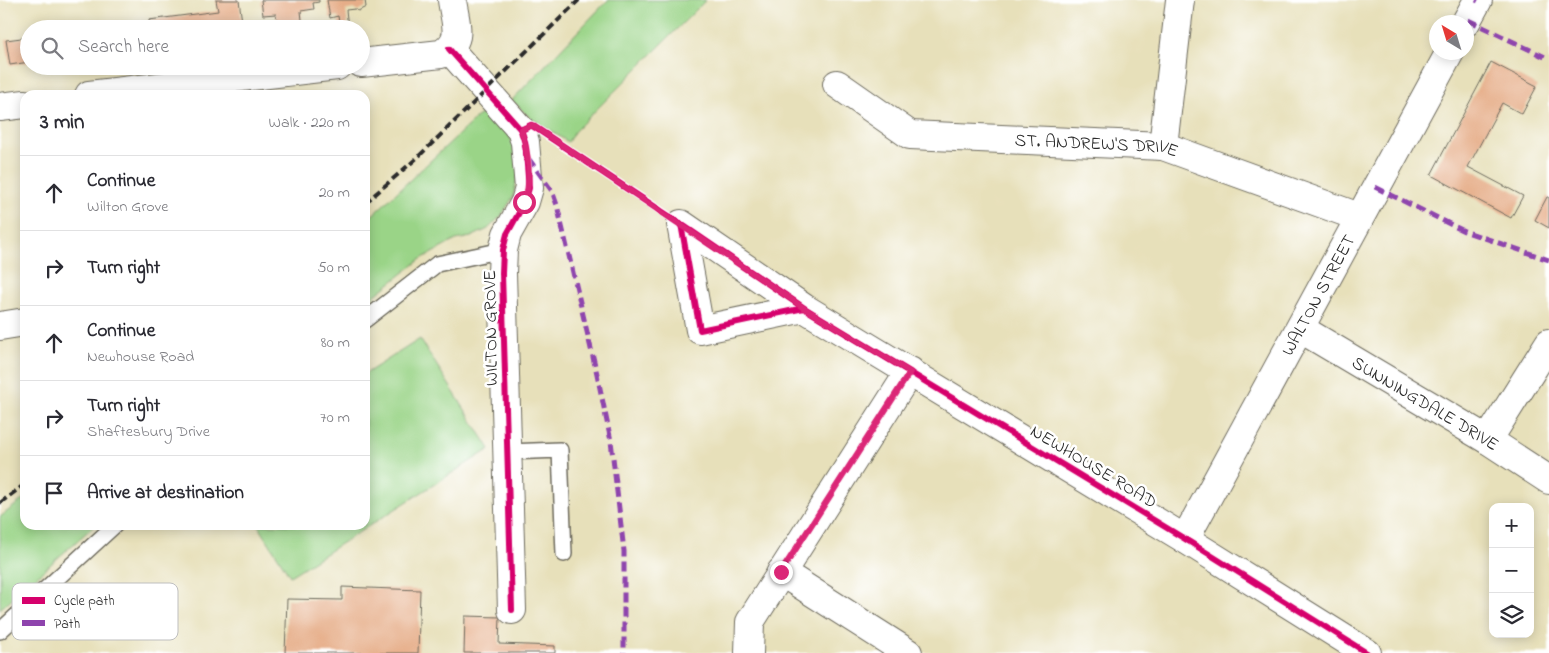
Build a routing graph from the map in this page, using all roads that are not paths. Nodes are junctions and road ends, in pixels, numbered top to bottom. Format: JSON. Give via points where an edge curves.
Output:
{"nodes":[{"id":1,"x":452,"y":0,"type":"edge"},
{"id":2,"x":1180,"y":0,"type":"edge"},
{"id":3,"x":1478,"y":0,"type":"edge"},
{"id":4,"x":1470,"y":15,"type":"edge"},
{"id":5,"x":449,"y":49,"type":"junction"},
{"id":6,"x":1446,"y":60,"type":"edge"},
{"id":7,"x":370,"y":62,"type":"edge"},
{"id":8,"x":260,"y":75,"type":"edge"},
{"id":9,"x":837,"y":84,"type":"dead end"},
{"id":10,"x":132,"y":90,"type":"edge"},
{"id":11,"x":20,"y":105,"type":"edge"},
{"id":12,"x":0,"y":107,"type":"edge"},
{"id":13,"x":1163,"y":146,"type":"junction"},
{"id":14,"x":1359,"y":218,"type":"junction"},
{"id":15,"x":503,"y":250,"type":"junction"},
{"id":16,"x":804,"y":308,"type":"junction"},
{"id":17,"x":370,"y":316,"type":"edge"},
{"id":18,"x":20,"y":323,"type":"edge"},
{"id":19,"x":0,"y":326,"type":"edge"},
{"id":20,"x":1301,"y":329,"type":"junction"},
{"id":21,"x":1549,"y":343,"type":"edge"},
{"id":22,"x":910,"y":372,"type":"junction"},
{"id":23,"x":1488,"y":440,"type":"junction"},
{"id":24,"x":508,"y":452,"type":"junction"},
{"id":25,"x":1549,"y":480,"type":"edge"},
{"id":26,"x":110,"y":530,"type":"edge"},
{"id":27,"x":1185,"y":539,"type":"junction"},
{"id":28,"x":564,"y":554,"type":"dead end"},
{"id":29,"x":781,"y":572,"type":"junction"},
{"id":30,"x":52,"y":583,"type":"edge"},
{"id":31,"x":512,"y":610,"type":"dead end"},
{"id":32,"x":12,"y":620,"type":"edge"},
{"id":33,"x":0,"y":631,"type":"edge"},
{"id":34,"x":749,"y":653,"type":"edge"},
{"id":35,"x":908,"y":653,"type":"edge"},
{"id":36,"x":1367,"y":653,"type":"edge"}],
"edges":[{"from":1,"to":5,"type":"street","via":[[457,34],[455,44]]},
{"from":2,"to":13,"type":"street"},
{"from":3,"to":4,"type":"street"},
{"from":5,"to":7,"type":"street","via":[[441,54]]},
{"from":5,"to":15,"type":"street","name":"WILTON GROVE","via":[[521,130],[525,142],[529,188]]},
{"from":6,"to":14,"type":"street","name":"WALTON STREET"},
{"from":8,"to":10,"type":"street"},
{"from":9,"to":13,"type":"street","name":"ST. ANDREW'S DRIVE","via":[[910,135]]},
{"from":11,"to":12,"type":"street"},
{"from":13,"to":14,"type":"street","name":"ST. ANDREW'S DRIVE"},
{"from":14,"to":20,"type":"street","name":"WALTON STREET"},
{"from":15,"to":17,"type":"lane","via":[[437,264]]},
{"from":15,"to":24,"type":"street","name":"WILTON GROVE"},
{"from":16,"to":16,"type":"street","name":"NEWHOUSE ROAD","via":[[730,258],[681,224],[700,330]]},
{"from":16,"to":22,"type":"street","name":"NEWHOUSE ROAD"},
{"from":18,"to":19,"type":"street"},
{"from":20,"to":23,"type":"street","name":"SUNNINGDALE DRIVE"},
{"from":20,"to":27,"type":"street","name":"WALTON STREET"},
{"from":21,"to":23,"type":"street"},
{"from":22,"to":27,"type":"street","name":"NEWHOUSE ROAD"},
{"from":22,"to":29,"type":"street"},
{"from":23,"to":25,"type":"street","name":"SUNNINGDALE DRIVE"},
{"from":24,"to":28,"type":"lane","via":[[560,450]]},
{"from":24,"to":31,"type":"street","name":"WILTON GROVE"},
{"from":26,"to":30,"type":"lane"},
{"from":27,"to":36,"type":"street","name":"NEWHOUSE ROAD"},
{"from":29,"to":34,"type":"street","via":[[750,622]]},
{"from":29,"to":35,"type":"street"},
{"from":32,"to":33,"type":"lane"}]}
